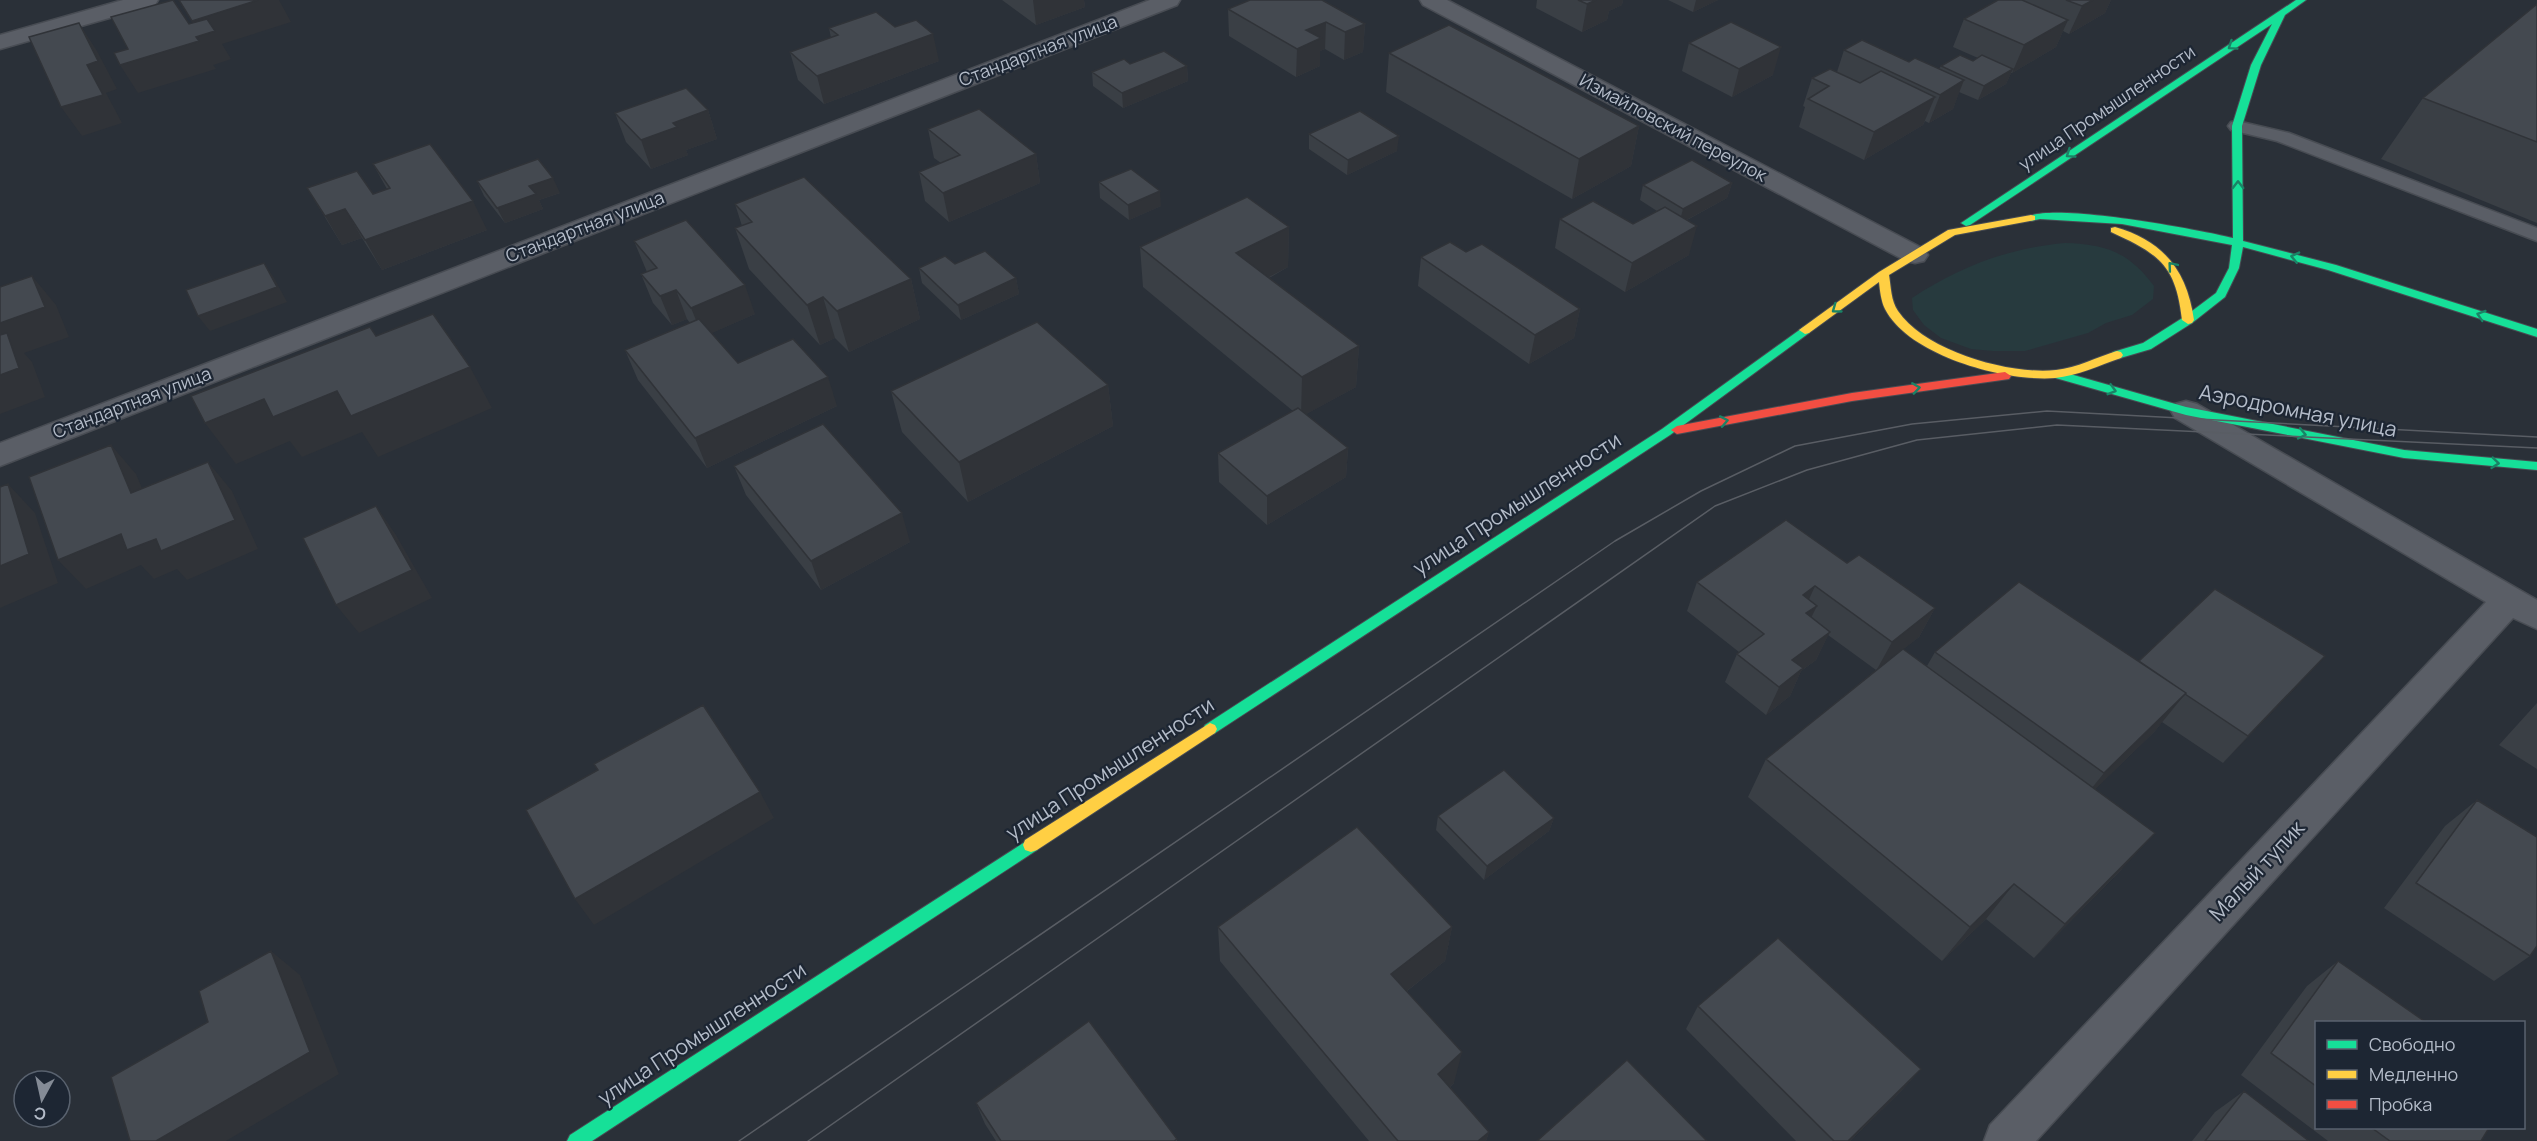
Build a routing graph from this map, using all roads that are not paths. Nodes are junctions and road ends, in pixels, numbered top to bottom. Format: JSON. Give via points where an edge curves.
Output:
{"nodes":[{"id":1,"x":147,"y":0,"type":"edge"},
{"id":2,"x":1169,"y":0,"type":"edge"},
{"id":3,"x":1431,"y":0,"type":"edge"},
{"id":4,"x":2302,"y":0,"type":"edge"},
{"id":5,"x":2281,"y":14,"type":"junction"},
{"id":6,"x":0,"y":42,"type":"edge"},
{"id":7,"x":2237,"y":126,"type":"junction"},
{"id":8,"x":2015,"y":219,"type":"junction"},
{"id":9,"x":1952,"y":232,"type":"junction"},
{"id":10,"x":2537,"y":235,"type":"edge"},
{"id":11,"x":2238,"y":243,"type":"junction"},
{"id":12,"x":1915,"y":255,"type":"junction"},
{"id":13,"x":1883,"y":274,"type":"junction"},
{"id":14,"x":2188,"y":320,"type":"junction"},
{"id":15,"x":2537,"y":333,"type":"edge"},
{"id":16,"x":2022,"y":374,"type":"junction"},
{"id":17,"x":2056,"y":374,"type":"junction"},
{"id":18,"x":2186,"y":411,"type":"junction"},
{"id":19,"x":1666,"y":432,"type":"junction"},
{"id":20,"x":0,"y":455,"type":"edge"},
{"id":21,"x":2537,"y":466,"type":"edge"},
{"id":22,"x":2523,"y":608,"type":"edge"},
{"id":23,"x":576,"y":1141,"type":"edge"},
{"id":24,"x":2006,"y":1141,"type":"edge"}],
"edges":[{"from":1,"to":6,"type":"street"},
{"from":2,"to":20,"type":"street","name":"Стандартная улица"},
{"from":3,"to":12,"type":"street","name":"Измайловский переулок"},
{"from":4,"to":5,"type":"main road","name":"улица Промышленности"},
{"from":5,"to":7,"type":"main road","via":[[2256,65]]},
{"from":5,"to":9,"type":"main road","name":"улица Промышленности","one_way":true},
{"from":7,"to":10,"type":"lane","via":[[2283,137],[2513,219]]},
{"from":11,"to":7,"type":"main road","one_way":true},
{"from":8,"to":9,"type":"main road"},
{"from":8,"to":11,"type":"main road","via":[[2121,221]]},
{"from":14,"to":8,"type":"main road","one_way":true,"via":[[2185,286],[2178,273],[2167,259],[2142,242],[2104,226]]},
{"from":9,"to":12,"type":"main road","name":"улица Промышленности"},
{"from":11,"to":14,"type":"main road","via":[[2234,268],[2221,295]]},
{"from":15,"to":11,"type":"main road","one_way":true,"via":[[2313,261]]},
{"from":12,"to":13,"type":"main road","name":"улица Промышленности"},
{"from":13,"to":16,"type":"main road","via":[[1891,310],[1930,346]]},
{"from":13,"to":19,"type":"main road","name":"улица Промышленности","one_way":true},
{"from":14,"to":17,"type":"main road","via":[[2147,346]]},
{"from":16,"to":17,"type":"main road"},
{"from":19,"to":16,"type":"main road","name":"улица Промышленности","one_way":true,"via":[[1852,397]]},
{"from":17,"to":18,"type":"main road","name":"Аэродромная улица","one_way":true},
{"from":18,"to":21,"type":"main road","name":"Аэродромная улица","one_way":true,"via":[[2404,454]]},
{"from":18,"to":22,"type":"street","name":"Малый тупик"},
{"from":19,"to":23,"type":"main road","name":"улица Промышленности"},
{"from":22,"to":24,"type":"street","name":"Малый тупик"}]}
